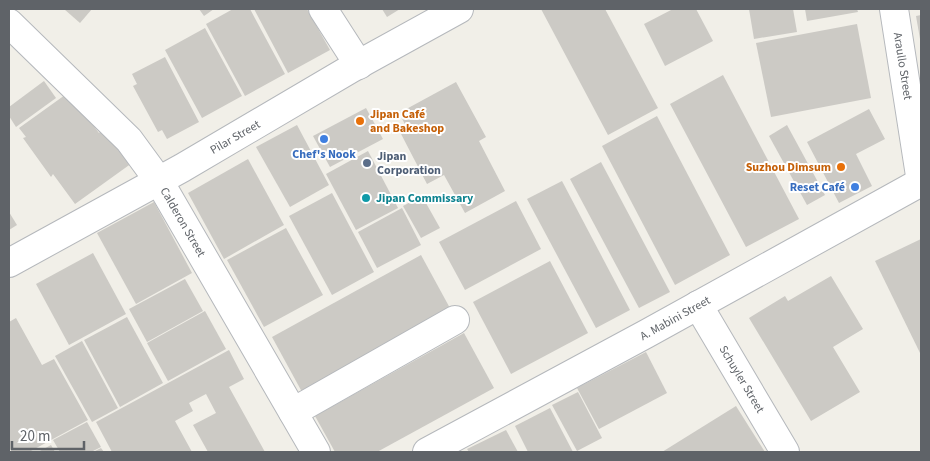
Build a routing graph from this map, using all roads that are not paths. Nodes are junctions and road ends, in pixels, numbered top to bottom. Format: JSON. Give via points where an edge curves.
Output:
{"nodes":[{"id":1,"x":323,"y":9,"type":"edge"},
{"id":2,"x":459,"y":9,"type":"edge"},
{"id":3,"x":894,"y":9,"type":"edge"},
{"id":4,"x":9,"y":23,"type":"edge"},
{"id":5,"x":359,"y":65,"type":"junction"},
{"id":6,"x":159,"y":181,"type":"junction"},
{"id":7,"x":921,"y":182,"type":"edge"},
{"id":8,"x":9,"y":263,"type":"edge"},
{"id":9,"x":698,"y":305,"type":"junction"},
{"id":10,"x":455,"y":320,"type":"dead end"},
{"id":11,"x":293,"y":412,"type":"junction"},
{"id":12,"x":316,"y":452,"type":"edge"},
{"id":13,"x":427,"y":452,"type":"edge"},
{"id":14,"x":785,"y":452,"type":"edge"}],
"edges":[{"from":1,"to":5,"type":"street"},
{"from":2,"to":5,"type":"street","name":"Pilar Street"},
{"from":3,"to":7,"type":"street","name":"Araullo Street"},
{"from":4,"to":6,"type":"street","name":"Calderon Street","via":[[129,140]]},
{"from":5,"to":6,"type":"street","name":"Pilar Street"},
{"from":6,"to":8,"type":"street","name":"Pilar Street"},
{"from":6,"to":11,"type":"street","name":"Calderon Street"},
{"from":7,"to":9,"type":"street","name":"A. Mabini Street"},
{"from":9,"to":13,"type":"street","name":"A. Mabini Street"},
{"from":9,"to":14,"type":"street","name":"Schuyler Street"},
{"from":10,"to":11,"type":"street"},
{"from":11,"to":12,"type":"street","name":"Calderon Street"}]}
